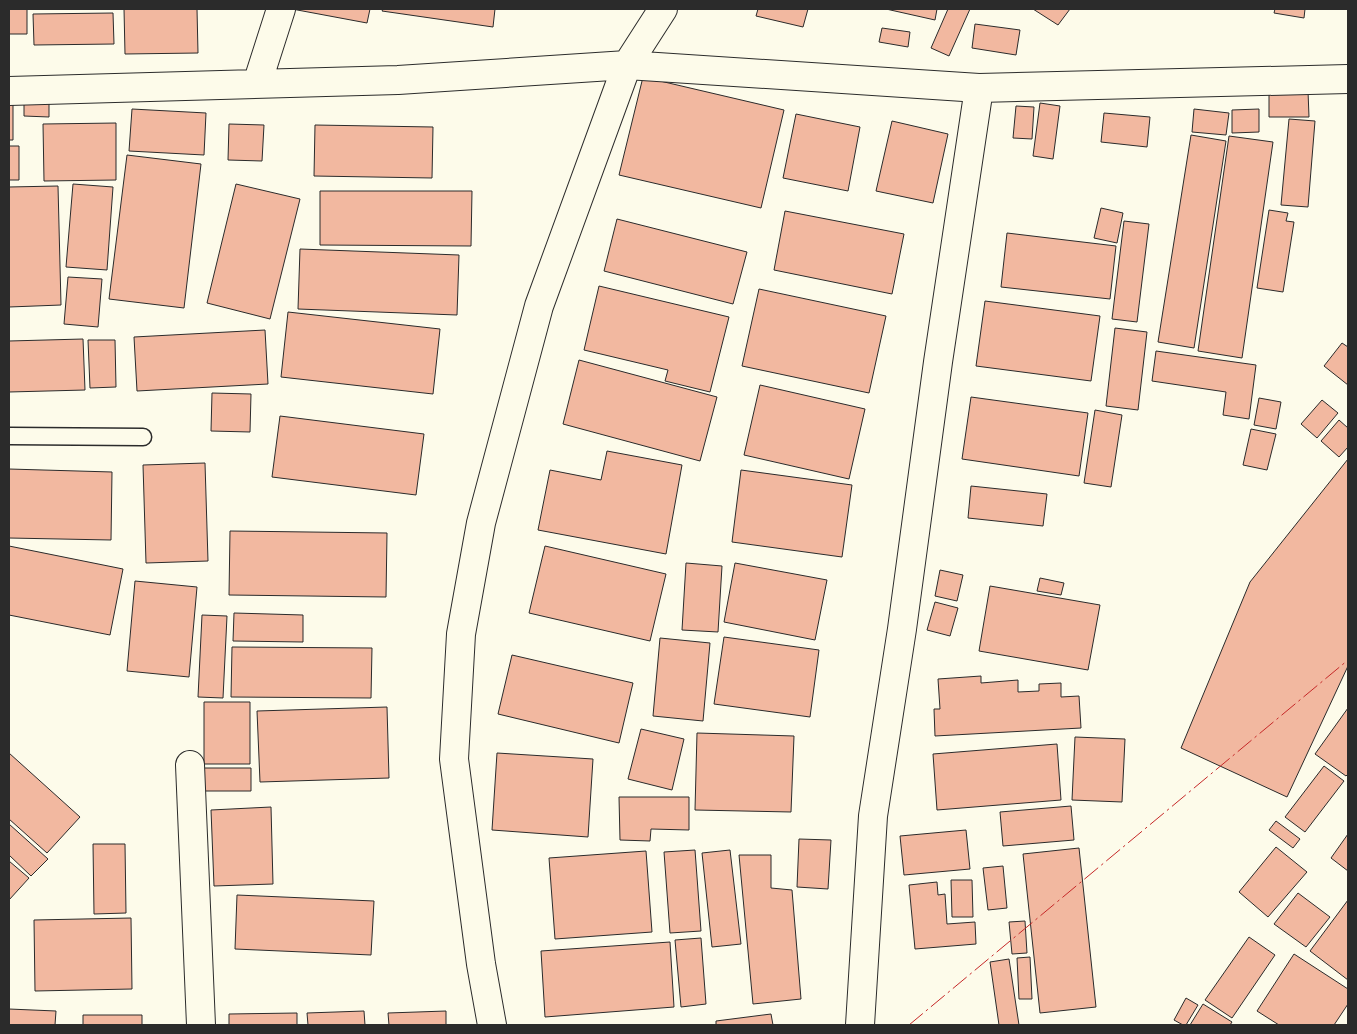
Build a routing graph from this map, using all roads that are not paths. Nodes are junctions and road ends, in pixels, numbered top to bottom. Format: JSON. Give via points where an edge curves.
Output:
{"nodes":[{"id":1,"x":281,"y":9,"type":"edge"},
{"id":2,"x":663,"y":9,"type":"edge"},
{"id":3,"x":627,"y":65,"type":"junction"},
{"id":4,"x":1348,"y":79,"type":"edge"},
{"id":5,"x":257,"y":84,"type":"junction"},
{"id":6,"x":979,"y":88,"type":"junction"},
{"id":7,"x":9,"y":91,"type":"edge"},
{"id":8,"x":9,"y":436,"type":"edge"},
{"id":9,"x":143,"y":437,"type":"dead end"},
{"id":10,"x":190,"y":765,"type":"dead end"},
{"id":11,"x":201,"y":1025,"type":"edge"},
{"id":12,"x":492,"y":1025,"type":"edge"},
{"id":13,"x":860,"y":1025,"type":"edge"}],
"edges":[{"from":1,"to":5,"type":"street"},
{"from":2,"to":3,"type":"street"},
{"from":3,"to":5,"type":"street","via":[[398,80]]},
{"from":3,"to":6,"type":"street"},
{"from":3,"to":12,"type":"street","via":[[539,306],[481,523],[461,634],[454,759]]},
{"from":4,"to":6,"type":"street"},
{"from":5,"to":7,"type":"street"},
{"from":6,"to":13,"type":"street","via":[[873,816]]},
{"from":8,"to":9,"type":"lane"},
{"from":10,"to":11,"type":"street"}]}
